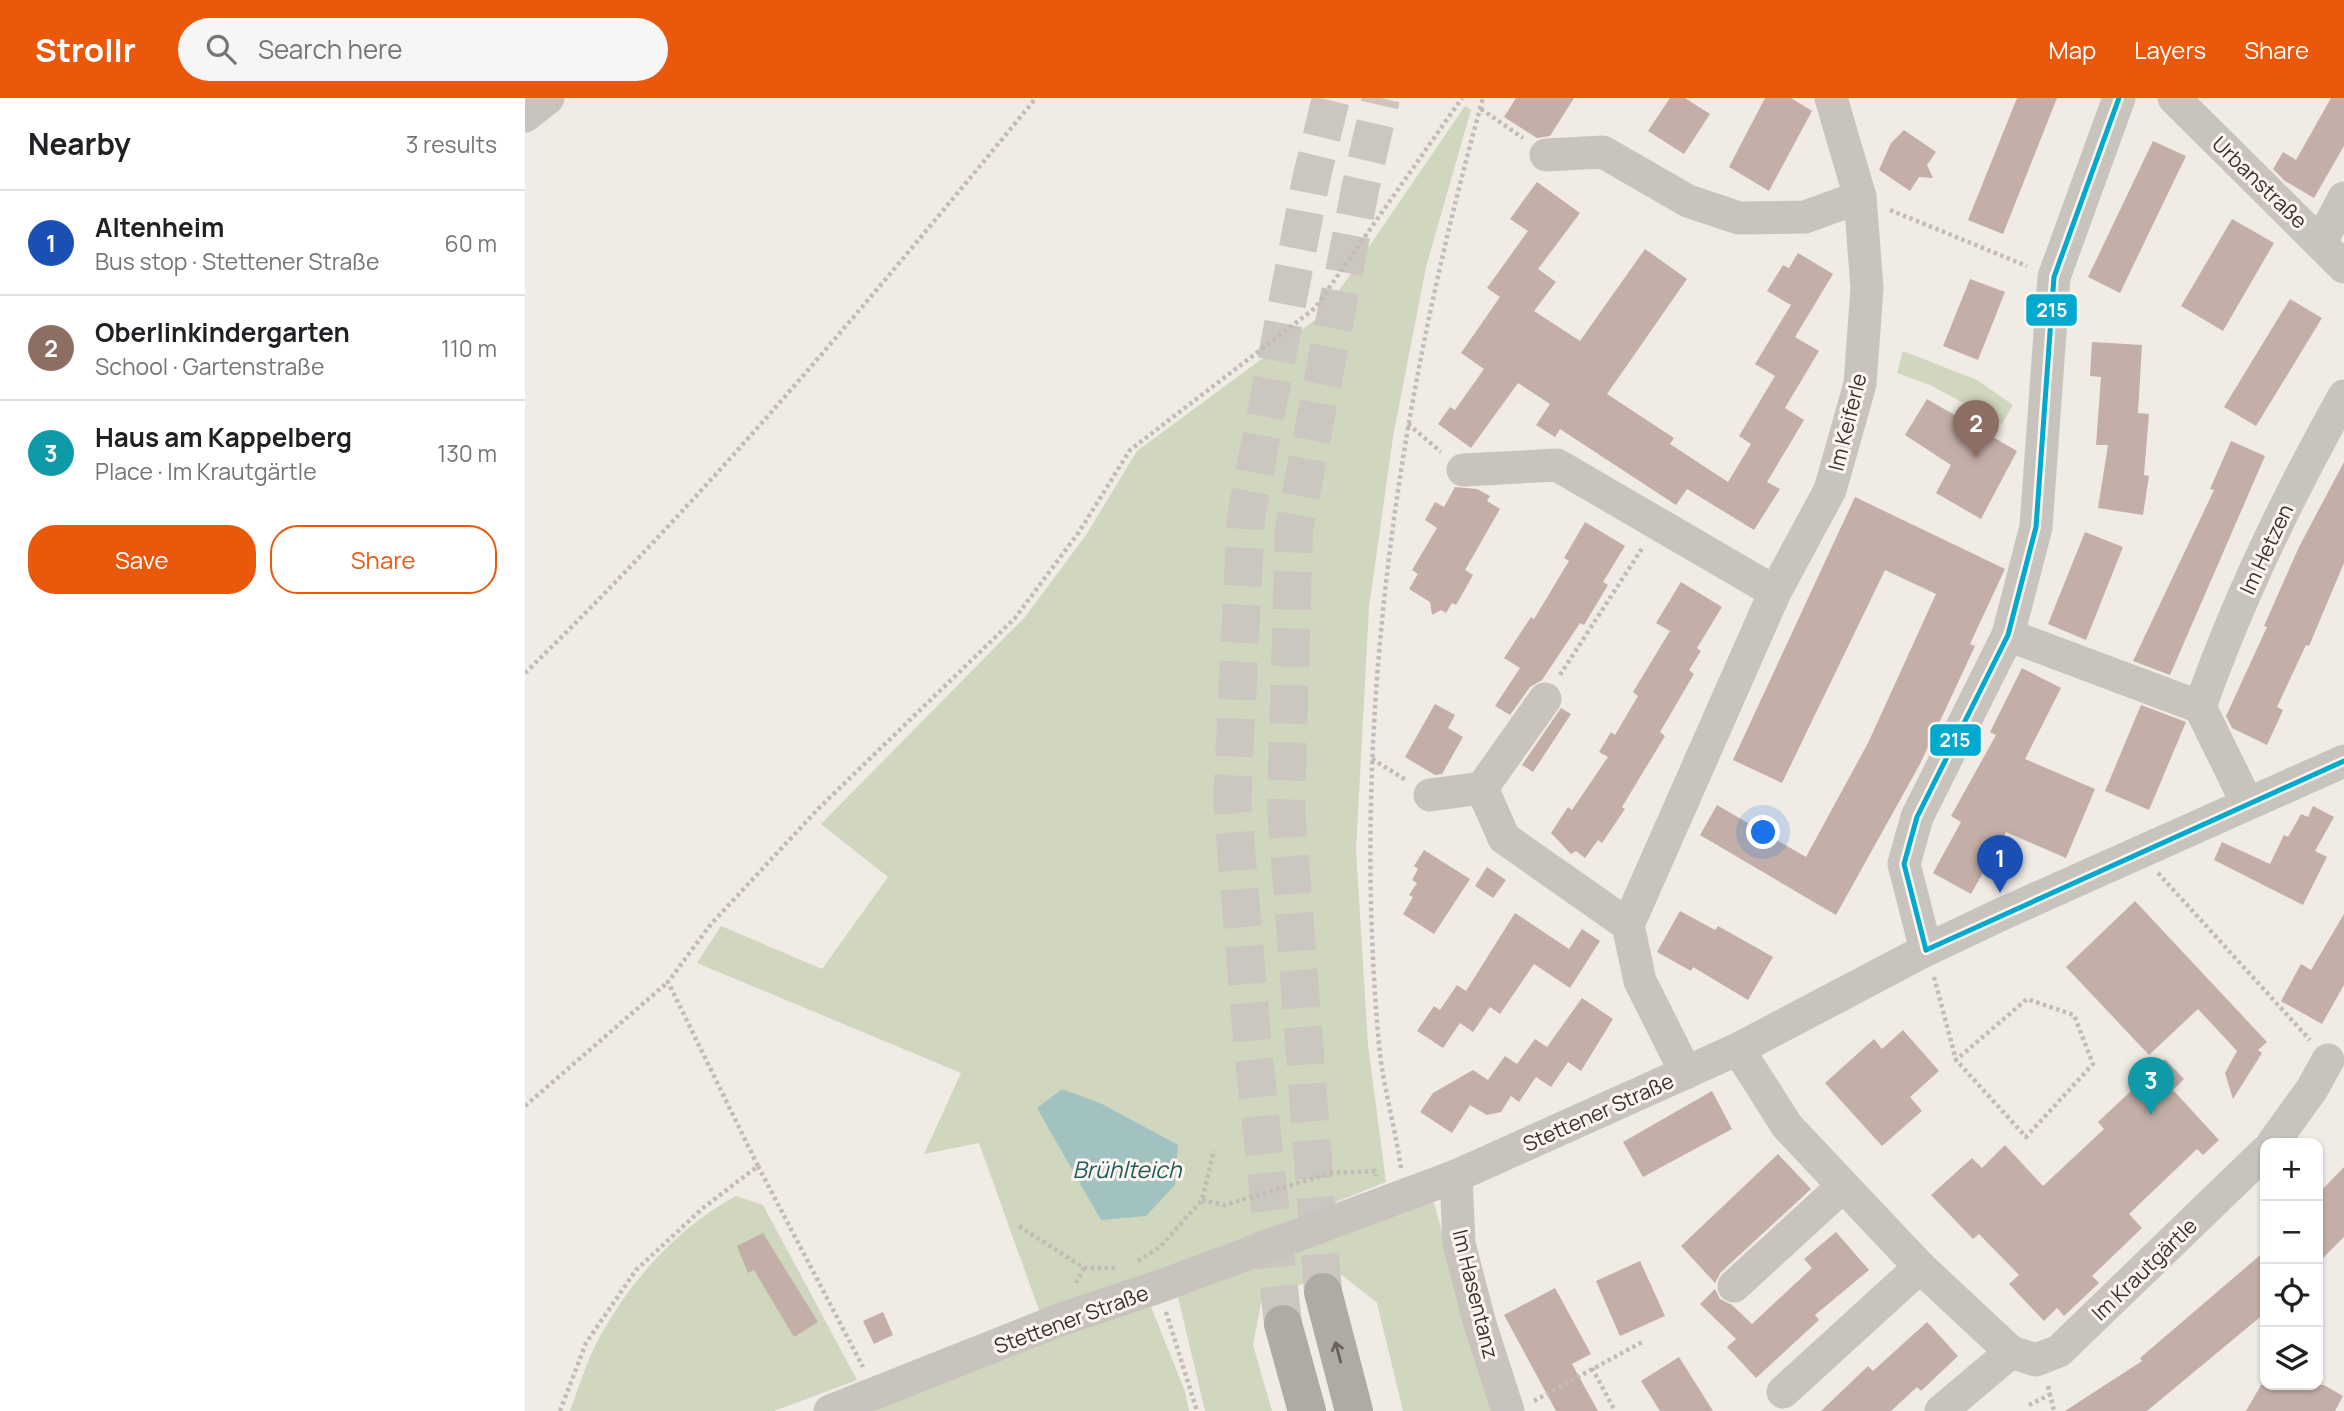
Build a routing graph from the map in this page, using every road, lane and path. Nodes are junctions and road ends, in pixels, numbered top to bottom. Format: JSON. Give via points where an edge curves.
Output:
{"nodes":[{"id":1,"x":548,"y":98,"type":"edge"},
{"id":2,"x":1036,"y":98,"type":"edge"},
{"id":3,"x":1462,"y":98,"type":"edge"},
{"id":4,"x":1483,"y":98,"type":"edge"},
{"id":5,"x":1831,"y":98,"type":"edge"},
{"id":6,"x":2119,"y":98,"type":"edge"},
{"id":7,"x":2174,"y":98,"type":"edge"},
{"id":8,"x":1481,"y":109,"type":"junction"},
{"id":9,"x":525,"y":116,"type":"edge"},
{"id":10,"x":1517,"y":135,"type":"dead end"},
{"id":11,"x":1546,"y":155,"type":"dead end"},
{"id":12,"x":1860,"y":197,"type":"junction"},
{"id":13,"x":2344,"y":198,"type":"edge"},
{"id":14,"x":2321,"y":242,"type":"junction"},
{"id":15,"x":2344,"y":267,"type":"edge"},
{"id":16,"x":2054,"y":278,"type":"junction"},
{"id":17,"x":2344,"y":396,"type":"edge"},
{"id":18,"x":1408,"y":424,"type":"junction"},
{"id":19,"x":1463,"y":470,"type":"joint"},
{"id":20,"x":1658,"y":524,"type":"junction"},
{"id":21,"x":1775,"y":592,"type":"junction"},
{"id":22,"x":2008,"y":635,"type":"junction"},
{"id":23,"x":525,"y":673,"type":"edge"},
{"id":24,"x":1545,"y":699,"type":"joint"},
{"id":25,"x":2200,"y":708,"type":"junction"},
{"id":26,"x":1372,"y":759,"type":"junction"},
{"id":27,"x":2344,"y":761,"type":"edge"},
{"id":28,"x":1482,"y":788,"type":"junction"},
{"id":29,"x":1430,"y":795,"type":"joint"},
{"id":30,"x":2247,"y":803,"type":"junction"},
{"id":31,"x":2138,"y":852,"type":"junction"},
{"id":32,"x":1628,"y":925,"type":"junction"},
{"id":33,"x":1926,"y":950,"type":"junction"},
{"id":34,"x":668,"y":982,"type":"junction"},
{"id":35,"x":1738,"y":1049,"type":"junction"},
{"id":36,"x":1956,"y":1060,"type":"junction"},
{"id":37,"x":2328,"y":1060,"type":"joint"},
{"id":38,"x":1686,"y":1073,"type":"junction"},
{"id":39,"x":525,"y":1106,"type":"edge"},
{"id":40,"x":2277,"y":1138,"type":"edge"},
{"id":41,"x":1214,"y":1150,"type":"dead end"},
{"id":42,"x":2260,"y":1157,"type":"edge"},
{"id":43,"x":758,"y":1166,"type":"junction"},
{"id":44,"x":1456,"y":1176,"type":"junction"},
{"id":45,"x":1843,"y":1186,"type":"junction"},
{"id":46,"x":1202,"y":1200,"type":"junction"},
{"id":47,"x":1394,"y":1201,"type":"junction"},
{"id":48,"x":1019,"y":1226,"type":"dead end"},
{"id":49,"x":1920,"y":1267,"type":"junction"},
{"id":50,"x":1734,"y":1286,"type":"dead end"},
{"id":51,"x":1158,"y":1287,"type":"junction"},
{"id":52,"x":1323,"y":1292,"type":"tunnel mouth"},
{"id":53,"x":1283,"y":1324,"type":"tunnel mouth"},
{"id":54,"x":1644,"y":1341,"type":"dead end"},
{"id":55,"x":2011,"y":1352,"type":"junction"},
{"id":56,"x":1592,"y":1368,"type":"junction"},
{"id":57,"x":1783,"y":1392,"type":"dead end"},
{"id":58,"x":876,"y":1393,"type":"junction"},
{"id":59,"x":2051,"y":1394,"type":"dead end"},
{"id":60,"x":2029,"y":1405,"type":"dead end"},
{"id":61,"x":1517,"y":1408,"type":"edge"},
{"id":62,"x":560,"y":1411,"type":"edge"},
{"id":63,"x":830,"y":1411,"type":"edge"},
{"id":64,"x":1197,"y":1411,"type":"edge"},
{"id":65,"x":1307,"y":1411,"type":"edge"},
{"id":66,"x":1354,"y":1411,"type":"edge"},
{"id":67,"x":1615,"y":1411,"type":"edge"},
{"id":68,"x":1941,"y":1411,"type":"edge"}],
"edges":[{"from":1,"to":9,"type":"street"},
{"from":2,"to":23,"type":"path","via":[[848,326],[730,459],[600,600]]},
{"from":3,"to":34,"type":"path","via":[[1315,308],[1130,450],[1079,532],[1015,618],[819,808],[712,924]]},
{"from":4,"to":8,"type":"path"},
{"from":5,"to":12,"type":"street","name":"Im Keiferle"},
{"from":6,"to":16,"type":"street"},
{"from":7,"to":14,"type":"street","name":"Urbanstraße"},
{"from":8,"to":10,"type":"path"},
{"from":8,"to":18,"type":"path","via":[[1438,270]]},
{"from":11,"to":12,"type":"street","via":[[1603,152],[1688,201],[1739,218],[1805,217]]},
{"from":12,"to":16,"type":"path"},
{"from":12,"to":21,"type":"street","name":"Im Keiferle","via":[[1867,288],[1860,384],[1830,490]]},
{"from":13,"to":14,"type":"street"},
{"from":14,"to":15,"type":"street","name":"Urbanstraße"},
{"from":16,"to":22,"type":"street","via":[[2036,527]]},
{"from":17,"to":25,"type":"street","name":"Im Hetzen","via":[[2304,467],[2242,600]]},
{"from":18,"to":19,"type":"path"},
{"from":18,"to":26,"type":"path","via":[[1381,608]]},
{"from":19,"to":20,"type":"street","via":[[1557,465]]},
{"from":20,"to":21,"type":"street"},
{"from":20,"to":24,"type":"path"},
{"from":21,"to":32,"type":"street","name":"Im Keiferle"},
{"from":22,"to":25,"type":"street"},
{"from":22,"to":33,"type":"street","via":[[1917,817],[1904,864]]},
{"from":24,"to":28,"type":"street"},
{"from":25,"to":30,"type":"street"},
{"from":26,"to":29,"type":"path"},
{"from":26,"to":47,"type":"path","via":[[1369,850],[1379,1048]]},
{"from":27,"to":30,"type":"street","name":"Stettener Straße"},
{"from":28,"to":29,"type":"street"},
{"from":28,"to":32,"type":"street","via":[[1504,838]]},
{"from":30,"to":31,"type":"street","name":"Stettener Straße"},
{"from":31,"to":33,"type":"street","name":"Stettener Straße"},
{"from":31,"to":37,"type":"path"},
{"from":32,"to":38,"type":"street","via":[[1640,981]]},
{"from":33,"to":35,"type":"street","name":"Stettener Straße"},
{"from":33,"to":36,"type":"path"},
{"from":34,"to":39,"type":"path"},
{"from":34,"to":43,"type":"path"},
{"from":35,"to":38,"type":"street","name":"Stettener Straße"},
{"from":35,"to":45,"type":"street","via":[[1787,1126]]},
{"from":36,"to":36,"type":"path","via":[[2026,1137],[2093,1064],[2074,1015],[2027,999]]},
{"from":37,"to":40,"type":"street"},
{"from":38,"to":44,"type":"street","name":"Stettener Straße"},
{"from":41,"to":46,"type":"path"},
{"from":42,"to":55,"type":"street","name":"Im Krautgärtle","via":[[2059,1351],[2036,1360]]},
{"from":43,"to":58,"type":"path"},
{"from":43,"to":62,"type":"path","via":[[703,1208],[636,1270],[586,1343]]},
{"from":44,"to":47,"type":"street","name":"Stettener Straße"},
{"from":44,"to":61,"type":"street","name":"Im Hasentanz","via":[[1459,1244],[1480,1324]]},
{"from":45,"to":49,"type":"street"},
{"from":45,"to":50,"type":"street"},
{"from":46,"to":47,"type":"path","via":[[1225,1205],[1332,1173],[1375,1171]]},
{"from":46,"to":48,"type":"path","via":[[1160,1247],[1128,1268],[1084,1268]]},
{"from":47,"to":51,"type":"street","name":"Stettener Straße"},
{"from":49,"to":55,"type":"street"},
{"from":49,"to":57,"type":"street"},
{"from":51,"to":58,"type":"street","name":"Stettener Straße","via":[[1062,1319]]},
{"from":51,"to":64,"type":"path"},
{"from":66,"to":52,"type":"highway","one_way":true},
{"from":53,"to":65,"type":"highway"},
{"from":54,"to":56,"type":"path"},
{"from":55,"to":68,"type":"street"},
{"from":56,"to":61,"type":"path"},
{"from":56,"to":67,"type":"path"},
{"from":58,"to":63,"type":"street","name":"Stettener Straße"},
{"from":59,"to":60,"type":"path"}]}
